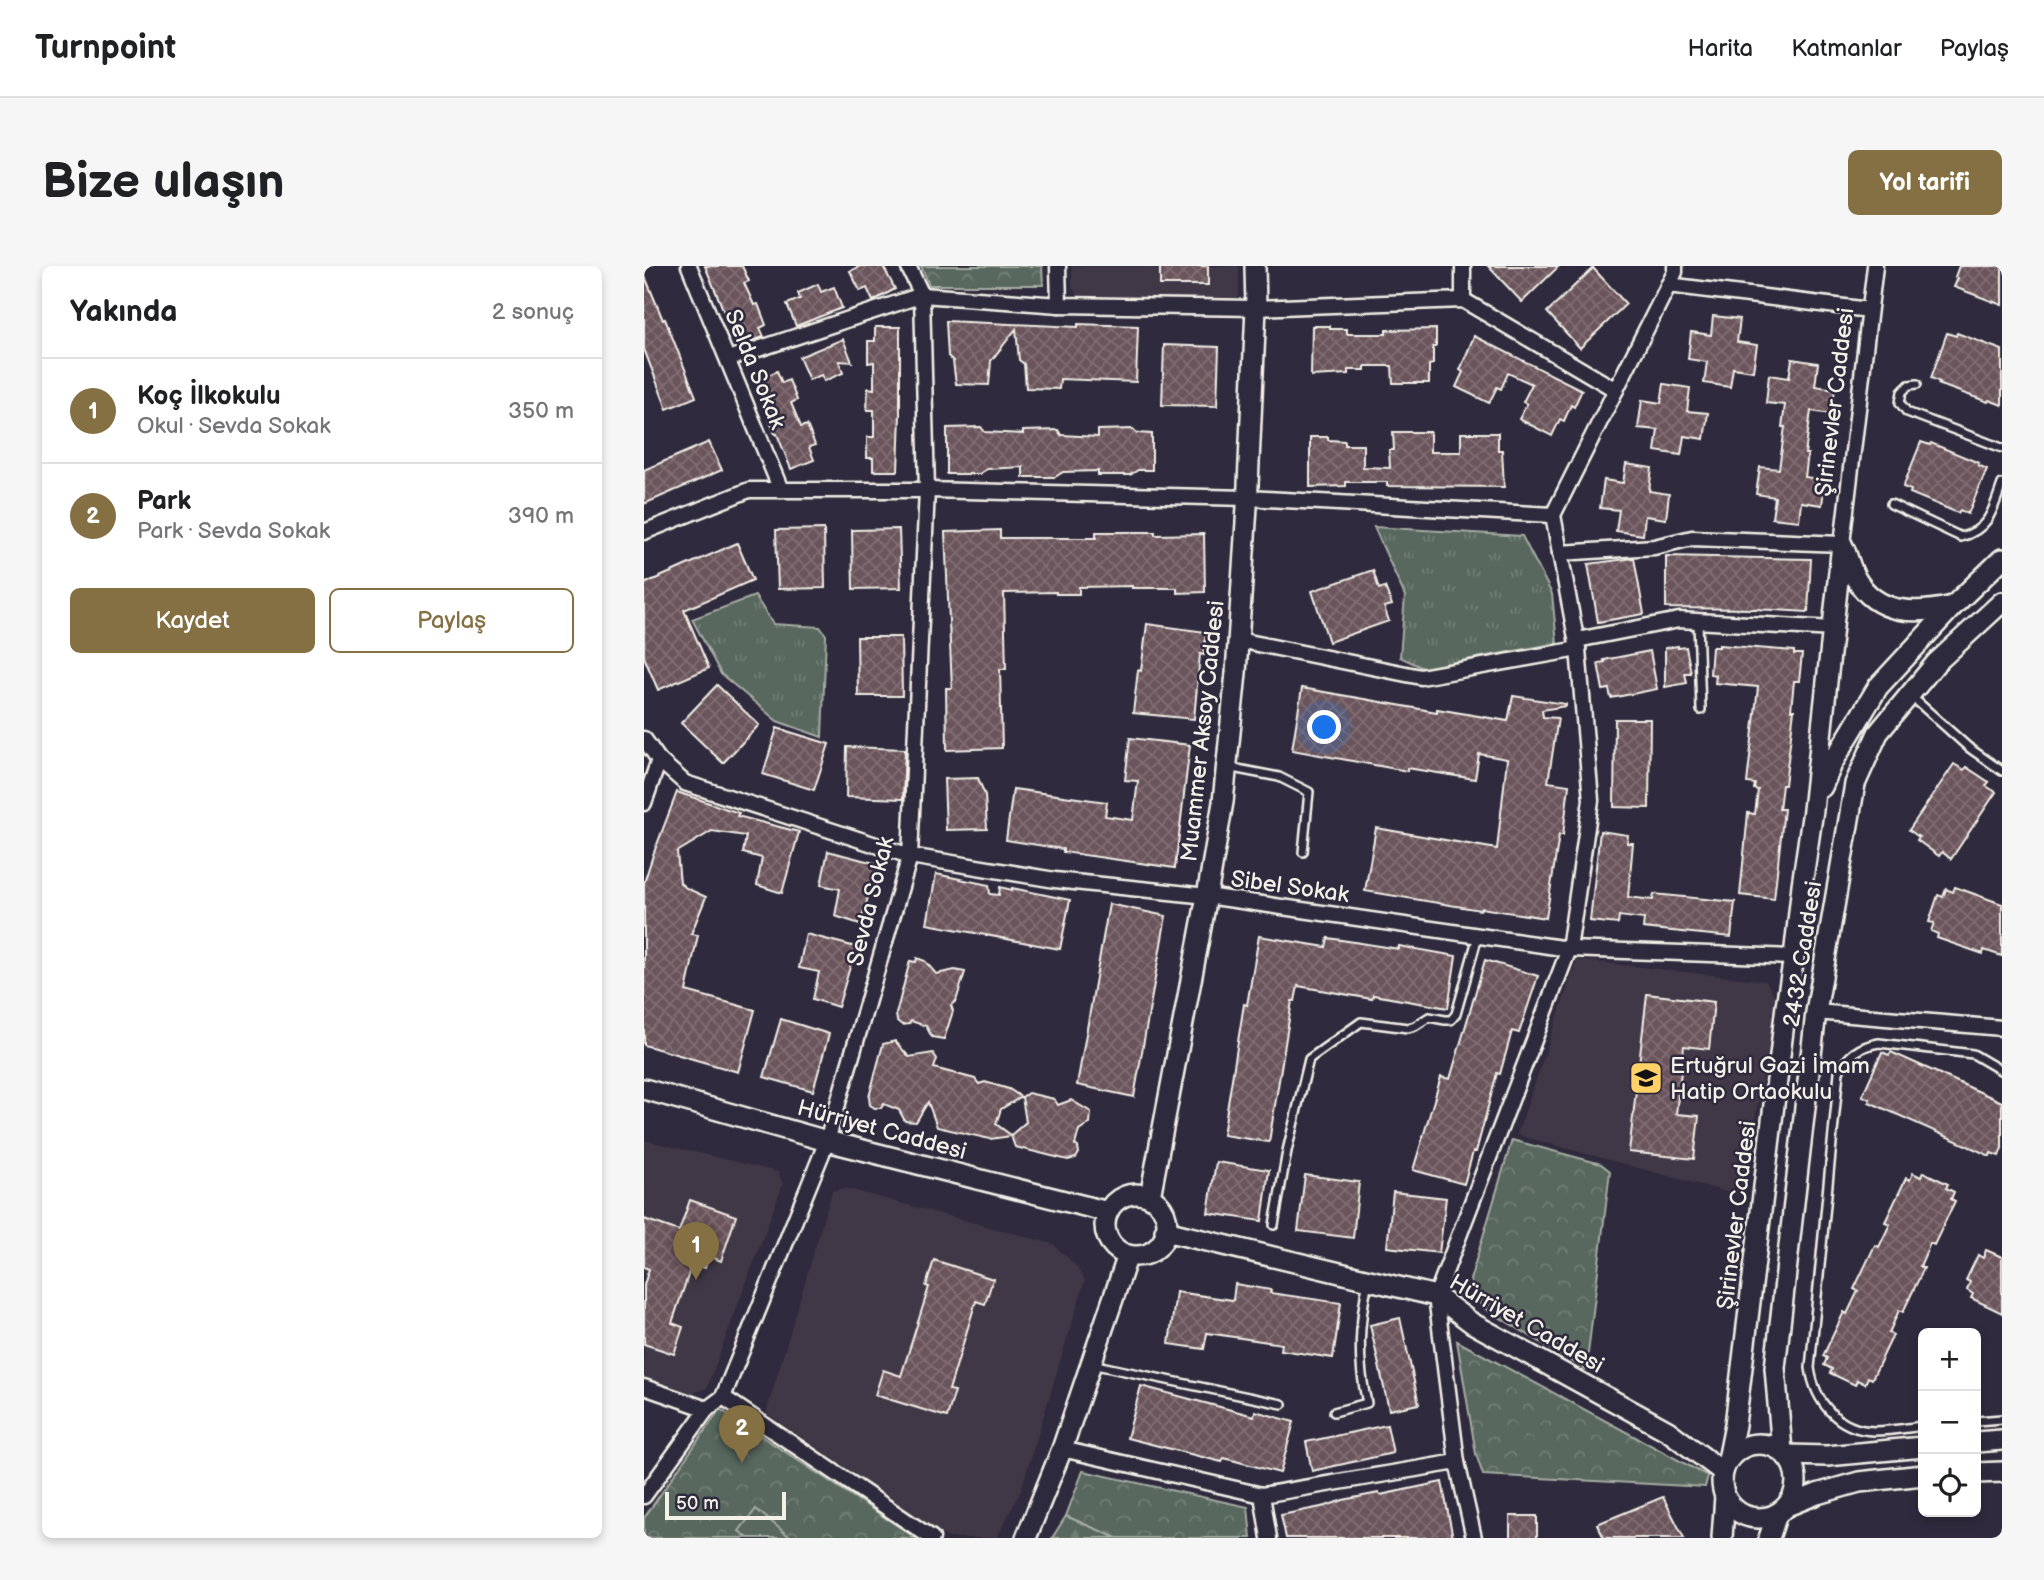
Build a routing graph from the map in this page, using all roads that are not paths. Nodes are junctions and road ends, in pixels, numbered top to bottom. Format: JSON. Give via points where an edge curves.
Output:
{"nodes":[{"id":1,"x":689,"y":266,"type":"edge"},
{"id":2,"x":908,"y":266,"type":"edge"},
{"id":3,"x":1058,"y":266,"type":"edge"},
{"id":4,"x":1255,"y":266,"type":"edge"},
{"id":5,"x":1463,"y":266,"type":"edge"},
{"id":6,"x":1675,"y":266,"type":"edge"},
{"id":7,"x":1877,"y":268,"type":"edge"},
{"id":8,"x":1668,"y":285,"type":"junction"},
{"id":9,"x":922,"y":295,"type":"junction"},
{"id":10,"x":1463,"y":300,"type":"junction"},
{"id":11,"x":1059,"y":305,"type":"junction"},
{"id":12,"x":1255,"y":308,"type":"junction"},
{"id":13,"x":1869,"y":310,"type":"junction"},
{"id":14,"x":728,"y":359,"type":"junction"},
{"id":15,"x":1917,"y":384,"type":"dead end"},
{"id":16,"x":1616,"y":390,"type":"junction"},
{"id":17,"x":2002,"y":448,"type":"edge"},
{"id":18,"x":2002,"y":484,"type":"edge"},
{"id":19,"x":782,"y":490,"type":"junction"},
{"id":20,"x":927,"y":490,"type":"junction"},
{"id":21,"x":1247,"y":498,"type":"junction"},
{"id":22,"x":1891,"y":504,"type":"dead end"},
{"id":23,"x":1553,"y":515,"type":"junction"},
{"id":24,"x":644,"y":532,"type":"edge"},
{"id":25,"x":1842,"y":544,"type":"junction"},
{"id":26,"x":1560,"y":553,"type":"junction"},
{"id":27,"x":2002,"y":559,"type":"edge"},
{"id":28,"x":2002,"y":603,"type":"edge"},
{"id":29,"x":1953,"y":606,"type":"junction"},
{"id":30,"x":1698,"y":621,"type":"junction"},
{"id":31,"x":1833,"y":629,"type":"junction"},
{"id":32,"x":1238,"y":640,"type":"junction"},
{"id":33,"x":1578,"y":644,"type":"junction"},
{"id":34,"x":1910,"y":695,"type":"junction"},
{"id":35,"x":1700,"y":710,"type":"dead end"},
{"id":36,"x":644,"y":739,"type":"edge"},
{"id":37,"x":659,"y":760,"type":"junction"},
{"id":38,"x":1227,"y":767,"type":"junction"},
{"id":39,"x":2002,"y":771,"type":"edge"},
{"id":40,"x":644,"y":803,"type":"edge"},
{"id":41,"x":1813,"y":810,"type":"junction"},
{"id":42,"x":1303,"y":852,"type":"dead end"},
{"id":43,"x":910,"y":856,"type":"junction"},
{"id":44,"x":1207,"y":897,"type":"junction"},
{"id":45,"x":1478,"y":936,"type":"junction"},
{"id":46,"x":1569,"y":949,"type":"junction"},
{"id":47,"x":1794,"y":957,"type":"junction"},
{"id":48,"x":1816,"y":1012,"type":"junction"},
{"id":49,"x":2002,"y":1028,"type":"edge"},
{"id":50,"x":2002,"y":1071,"type":"edge"},
{"id":51,"x":644,"y":1089,"type":"edge"},
{"id":52,"x":827,"y":1141,"type":"junction"},
{"id":53,"x":1150,"y":1197,"type":"junction"},
{"id":54,"x":1108,"y":1212,"type":"junction"},
{"id":55,"x":1274,"y":1224,"type":"dead end"},
{"id":56,"x":1165,"y":1231,"type":"junction"},
{"id":57,"x":1128,"y":1255,"type":"junction"},
{"id":58,"x":1368,"y":1280,"type":"junction"},
{"id":59,"x":1436,"y":1296,"type":"junction"},
{"id":60,"x":1091,"y":1364,"type":"junction"},
{"id":61,"x":644,"y":1387,"type":"edge"},
{"id":62,"x":723,"y":1397,"type":"junction"},
{"id":63,"x":1282,"y":1404,"type":"dead end"},
{"id":64,"x":707,"y":1409,"type":"junction"},
{"id":65,"x":1335,"y":1412,"type":"dead end"},
{"id":66,"x":2002,"y":1419,"type":"edge"},
{"id":67,"x":1981,"y":1421,"type":"edge"},
{"id":68,"x":1918,"y":1427,"type":"edge"},
{"id":69,"x":2002,"y":1440,"type":"edge"},
{"id":70,"x":1981,"y":1442,"type":"edge"},
{"id":71,"x":1918,"y":1447,"type":"edge"},
{"id":72,"x":1062,"y":1449,"type":"junction"},
{"id":73,"x":1785,"y":1453,"type":"junction"},
{"id":74,"x":1457,"y":1462,"type":"junction"},
{"id":75,"x":1725,"y":1466,"type":"junction"},
{"id":76,"x":2002,"y":1472,"type":"edge"},
{"id":77,"x":1981,"y":1473,"type":"edge"},
{"id":78,"x":1918,"y":1476,"type":"edge"},
{"id":79,"x":1262,"y":1495,"type":"junction"},
{"id":80,"x":644,"y":1496,"type":"edge"},
{"id":81,"x":1725,"y":1496,"type":"junction"},
{"id":82,"x":1782,"y":1510,"type":"junction"},
{"id":83,"x":932,"y":1538,"type":"edge"},
{"id":84,"x":1026,"y":1538,"type":"edge"},
{"id":85,"x":1269,"y":1538,"type":"edge"},
{"id":86,"x":1474,"y":1538,"type":"edge"},
{"id":87,"x":1722,"y":1538,"type":"edge"},
{"id":88,"x":1769,"y":1538,"type":"edge"}],
"edges":[{"from":1,"to":14,"type":"street","name":"Selda Sokak"},
{"from":2,"to":9,"type":"street","name":"Sevda Sokak"},
{"from":3,"to":11,"type":"street"},
{"from":4,"to":12,"type":"street","name":"Muammer Aksoy Caddesi"},
{"from":5,"to":10,"type":"street"},
{"from":6,"to":8,"type":"street"},
{"from":7,"to":13,"type":"street","name":"Şirinevler Caddesi"},
{"from":8,"to":13,"type":"street"},
{"from":8,"to":16,"type":"street"},
{"from":9,"to":11,"type":"street"},
{"from":9,"to":14,"type":"street"},
{"from":9,"to":20,"type":"street","name":"Sevda Sokak"},
{"from":10,"to":12,"type":"street"},
{"from":10,"to":16,"type":"street"},
{"from":11,"to":12,"type":"street"},
{"from":12,"to":21,"type":"street","name":"Muammer Aksoy Caddesi"},
{"from":13,"to":25,"type":"street","name":"Şirinevler Caddesi"},
{"from":14,"to":19,"type":"street","name":"Selda Sokak"},
{"from":15,"to":17,"type":"lane","via":[[1902,392],[1900,403],[1907,412]]},
{"from":16,"to":23,"type":"street"},
{"from":18,"to":22,"type":"lane","via":[[1987,522],[1961,537]]},
{"from":19,"to":20,"type":"street"},
{"from":19,"to":24,"type":"street","via":[[749,490]]},
{"from":20,"to":21,"type":"street"},
{"from":20,"to":43,"type":"street","name":"Sevda Sokak"},
{"from":21,"to":23,"type":"street"},
{"from":21,"to":32,"type":"street","name":"Muammer Aksoy Caddesi"},
{"from":23,"to":26,"type":"street"},
{"from":25,"to":26,"type":"street","via":[[1692,538],[1654,547]]},
{"from":25,"to":29,"type":"street","via":[[1862,587],[1889,607],[1929,612]]},
{"from":25,"to":31,"type":"street"},
{"from":26,"to":33,"type":"street"},
{"from":27,"to":29,"type":"street"},
{"from":28,"to":34,"type":"street","name":"2432 Caddesi","via":[[1936,663]]},
{"from":29,"to":41,"type":"street","via":[[1878,687],[1833,762]]},
{"from":30,"to":31,"type":"street"},
{"from":30,"to":33,"type":"street","via":[[1679,620]]},
{"from":30,"to":35,"type":"lane"},
{"from":31,"to":41,"type":"street"},
{"from":32,"to":33,"type":"street","via":[[1421,677]]},
{"from":32,"to":38,"type":"street","name":"Muammer Aksoy Caddesi"},
{"from":33,"to":46,"type":"street","via":[[1591,800]]},
{"from":34,"to":39,"type":"lane"},
{"from":34,"to":48,"type":"street","name":"2432 Caddesi","via":[[1878,733],[1855,784]]},
{"from":36,"to":37,"type":"street","name":"Sibel Sokak"},
{"from":37,"to":40,"type":"street"},
{"from":37,"to":43,"type":"street","name":"Sibel Sokak","via":[[685,783]]},
{"from":38,"to":42,"type":"lane","via":[[1279,777],[1309,792]]},
{"from":38,"to":44,"type":"street","name":"Muammer Aksoy Caddesi"},
{"from":41,"to":47,"type":"street","name":"Şirinevler Caddesi"},
{"from":43,"to":44,"type":"street","name":"Sibel Sokak","via":[[1055,880]]},
{"from":43,"to":52,"type":"street","name":"Sevda Sokak"},
{"from":44,"to":45,"type":"street","name":"Sibel Sokak"},
{"from":44,"to":53,"type":"street","name":"Muammer Aksoy Caddesi"},
{"from":45,"to":46,"type":"street","name":"Sibel Sokak"},
{"from":45,"to":55,"type":"lane","via":[[1451,1020],[1429,1017],[1408,1028],[1361,1022],[1309,1059]]},
{"from":46,"to":47,"type":"street","name":"Sibel Sokak"},
{"from":46,"to":59,"type":"street"},
{"from":47,"to":75,"type":"street","name":"Şirinevler Caddesi","via":[[1735,1425]]},
{"from":48,"to":49,"type":"street"},
{"from":48,"to":73,"type":"street","name":"2432 Caddesi","via":[[1775,1368]]},
{"from":50,"to":68,"type":"lane","via":[[1973,1054],[1879,1043],[1860,1048],[1839,1072],[1812,1381],[1831,1414],[1852,1427],[1876,1431]]},
{"from":51,"to":52,"type":"street","name":"Hürriyet Caddesi"},
{"from":52,"to":54,"type":"street","name":"Hürriyet Caddesi"},
{"from":52,"to":62,"type":"street","name":"Sevda Sokak"},
{"from":53,"to":54,"type":"street","via":[[1121,1198]]},
{"from":53,"to":56,"type":"street","via":[[1163,1209]]},
{"from":54,"to":57,"type":"street","via":[[1105,1223],[1111,1243]]},
{"from":56,"to":57,"type":"street","via":[[1154,1250]]},
{"from":56,"to":58,"type":"street","name":"Hürriyet Caddesi"},
{"from":57,"to":60,"type":"street"},
{"from":58,"to":59,"type":"street","name":"Hürriyet Caddesi"},
{"from":58,"to":65,"type":"lane","via":[[1359,1335],[1367,1403]]},
{"from":59,"to":74,"type":"street"},
{"from":59,"to":75,"type":"street","name":"Hürriyet Caddesi","via":[[1472,1323]]},
{"from":60,"to":63,"type":"lane"},
{"from":60,"to":72,"type":"street"},
{"from":61,"to":64,"type":"street"},
{"from":62,"to":64,"type":"street"},
{"from":62,"to":83,"type":"street"},
{"from":64,"to":80,"type":"street"},
{"from":66,"to":67,"type":"lane"},
{"from":69,"to":70,"type":"street"},
{"from":71,"to":73,"type":"street","via":[[1827,1456]]},
{"from":72,"to":79,"type":"street"},
{"from":72,"to":84,"type":"street"},
{"from":73,"to":75,"type":"street","via":[[1772,1445],[1747,1445]]},
{"from":73,"to":82,"type":"street","via":[[1796,1471],[1797,1484]]},
{"from":74,"to":79,"type":"street"},
{"from":74,"to":86,"type":"street"},
{"from":75,"to":81,"type":"street","name":"Şirinevler Caddesi"},
{"from":76,"to":77,"type":"street"},
{"from":78,"to":82,"type":"street","via":[[1859,1482]]},
{"from":79,"to":85,"type":"street"},
{"from":81,"to":82,"type":"street","via":[[1732,1507],[1753,1518]]},
{"from":81,"to":87,"type":"street","name":"Şirinevler Caddesi"},
{"from":82,"to":88,"type":"street"}]}
